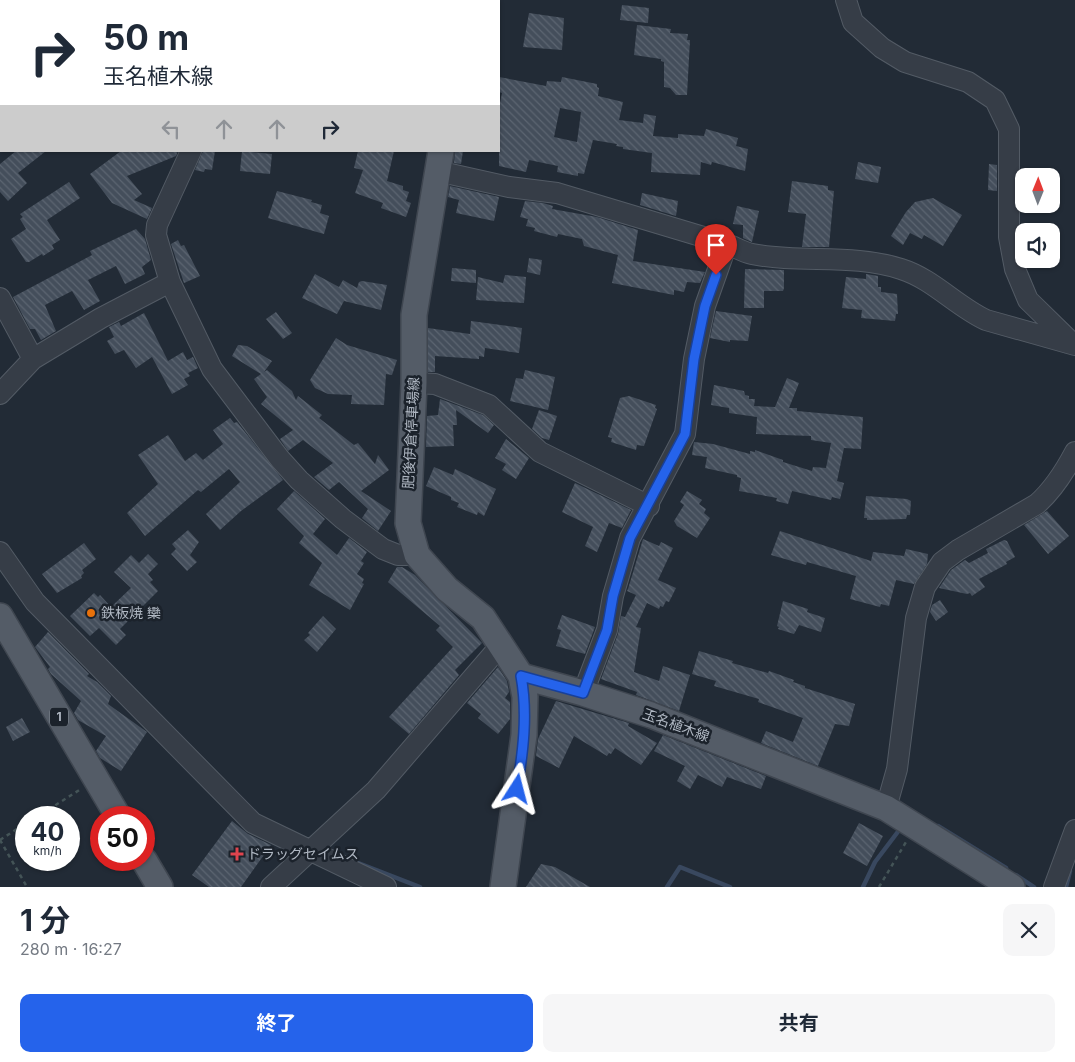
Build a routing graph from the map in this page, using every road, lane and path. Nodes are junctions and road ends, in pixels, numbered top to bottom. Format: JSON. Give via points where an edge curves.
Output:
{"nodes":[{"id":1,"x":846,"y":0,"type":"edge"},
{"id":2,"x":190,"y":152,"type":"edge"},
{"id":3,"x":439,"y":161,"type":"edge"},
{"id":4,"x":727,"y":244,"type":"junction"},
{"id":5,"x":170,"y":282,"type":"junction"},
{"id":6,"x":0,"y":298,"type":"edge"},
{"id":7,"x":1074,"y":345,"type":"edge"},
{"id":8,"x":33,"y":359,"type":"junction"},
{"id":9,"x":414,"y":384,"type":"junction"},
{"id":10,"x":0,"y":394,"type":"edge"},
{"id":11,"x":1075,"y":452,"type":"edge"},
{"id":12,"x":649,"y":506,"type":"junction"},
{"id":13,"x":0,"y":552,"type":"edge"},
{"id":14,"x":417,"y":555,"type":"junction"},
{"id":15,"x":0,"y":616,"type":"edge"},
{"id":16,"x":501,"y":645,"type":"junction"},
{"id":17,"x":521,"y":676,"type":"junction"},
{"id":18,"x":583,"y":693,"type":"junction"},
{"id":19,"x":96,"y":779,"type":"junction"},
{"id":20,"x":54,"y":806,"type":"edge"},
{"id":21,"x":112,"y":806,"type":"edge"},
{"id":22,"x":886,"y":808,"type":"junction"},
{"id":23,"x":918,"y":827,"type":"junction"},
{"id":24,"x":15,"y":830,"type":"edge"},
{"id":25,"x":1075,"y":830,"type":"edge"},
{"id":26,"x":0,"y":840,"type":"edge"},
{"id":27,"x":309,"y":852,"type":"junction"},
{"id":28,"x":151,"y":871,"type":"edge"},
{"id":29,"x":27,"y":887,"type":"edge"},
{"id":30,"x":160,"y":887,"type":"edge"},
{"id":31,"x":271,"y":887,"type":"edge"},
{"id":32,"x":386,"y":887,"type":"edge"},
{"id":33,"x":503,"y":887,"type":"edge"},
{"id":34,"x":879,"y":887,"type":"edge"},
{"id":35,"x":1012,"y":887,"type":"edge"},
{"id":36,"x":1054,"y":887,"type":"edge"}],
"edges":[{"from":1,"to":7,"type":"street","via":[[853,22],[882,48],[906,62],[968,82],[995,100],[1009,129],[1010,237],[1015,269],[1028,300]]},
{"from":2,"to":5,"type":"street","via":[[157,225],[156,234]]},
{"from":3,"to":4,"type":"street","via":[[509,187],[557,193]]},
{"from":3,"to":9,"type":"main road","name":"肥後伊倉停車場線","via":[[414,315]]},
{"from":4,"to":7,"type":"street","via":[[750,254],[784,258],[841,258],[900,268],[919,276],[979,317]]},
{"from":4,"to":12,"type":"street","via":[[705,306],[694,359],[685,434]]},
{"from":5,"to":8,"type":"street"},
{"from":5,"to":14,"type":"street","via":[[212,369],[298,480],[383,549],[398,555]]},
{"from":6,"to":8,"type":"street"},
{"from":8,"to":10,"type":"street"},
{"from":9,"to":12,"type":"street","via":[[435,384],[489,405],[540,452]]},
{"from":9,"to":14,"type":"main road","name":"肥後伊倉停車場線","via":[[407,503],[408,523]]},
{"from":11,"to":22,"type":"street","via":[[1062,477],[1046,496],[958,550],[942,562],[924,587],[916,618],[897,769]]},
{"from":12,"to":18,"type":"street","via":[[630,538],[607,630]]},
{"from":13,"to":27,"type":"street","via":[[35,602],[229,800],[253,823]]},
{"from":14,"to":16,"type":"main road","name":"肥後伊倉停車場線","via":[[447,588],[483,618]]},
{"from":15,"to":19,"type":"main road","number":"1"},
{"from":16,"to":17,"type":"main road","name":"肥後伊倉停車場線"},
{"from":16,"to":27,"type":"street","via":[[376,790]]},
{"from":17,"to":18,"type":"main road","name":"玉名植木線"},
{"from":17,"to":33,"type":"main road","via":[[525,697],[524,735]]},
{"from":18,"to":22,"type":"main road","name":"玉名植木線","via":[[727,744]]},
{"from":19,"to":20,"type":"path"},
{"from":19,"to":21,"type":"main road","number":"1"},
{"from":22,"to":23,"type":"main road","name":"玉名植木線"},
{"from":23,"to":34,"type":"path","via":[[902,846]]},
{"from":23,"to":35,"type":"main road","name":"玉名植木線"},
{"from":24,"to":26,"type":"path"},
{"from":25,"to":36,"type":"street"},
{"from":26,"to":29,"type":"path"},
{"from":27,"to":31,"type":"street"},
{"from":27,"to":32,"type":"street"},
{"from":28,"to":30,"type":"main road"}]}
